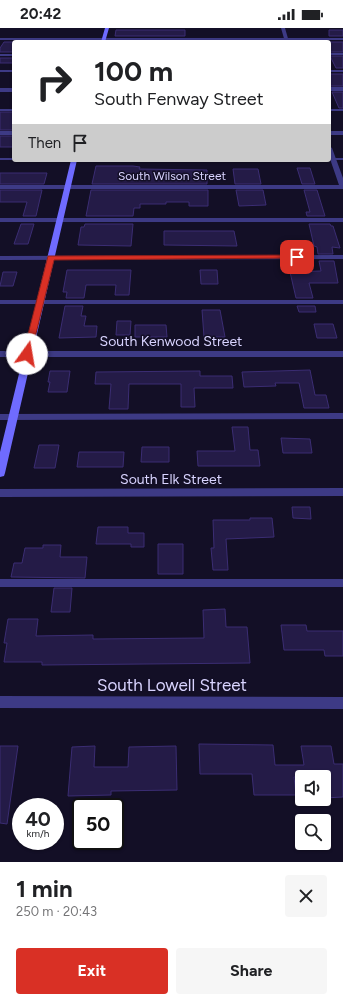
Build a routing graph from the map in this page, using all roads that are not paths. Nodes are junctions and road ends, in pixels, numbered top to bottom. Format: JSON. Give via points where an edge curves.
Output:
{"nodes":[{"id":1,"x":107,"y":28,"type":"edge"},
{"id":2,"x":283,"y":28,"type":"edge"},
{"id":3,"x":0,"y":40,"type":"edge"},
{"id":4,"x":12,"y":40,"type":"edge"},
{"id":5,"x":103,"y":40,"type":"edge"},
{"id":6,"x":287,"y":40,"type":"edge"},
{"id":7,"x":331,"y":40,"type":"edge"},
{"id":8,"x":343,"y":40,"type":"edge"},
{"id":9,"x":331,"y":54,"type":"edge"},
{"id":10,"x":343,"y":54,"type":"edge"},
{"id":11,"x":0,"y":55,"type":"edge"},
{"id":12,"x":12,"y":55,"type":"edge"},
{"id":13,"x":0,"y":71,"type":"edge"},
{"id":14,"x":12,"y":71,"type":"edge"},
{"id":15,"x":331,"y":71,"type":"edge"},
{"id":16,"x":343,"y":71,"type":"edge"},
{"id":17,"x":331,"y":89,"type":"edge"},
{"id":18,"x":343,"y":89,"type":"edge"},
{"id":19,"x":0,"y":90,"type":"edge"},
{"id":20,"x":12,"y":90,"type":"edge"},
{"id":21,"x":0,"y":110,"type":"edge"},
{"id":22,"x":12,"y":110,"type":"edge"},
{"id":23,"x":331,"y":110,"type":"edge"},
{"id":24,"x":343,"y":110,"type":"edge"},
{"id":25,"x":0,"y":133,"type":"edge"},
{"id":26,"x":12,"y":133,"type":"edge"},
{"id":27,"x":331,"y":133,"type":"edge"},
{"id":28,"x":343,"y":133,"type":"edge"},
{"id":29,"x":0,"y":158,"type":"edge"},
{"id":30,"x":12,"y":158,"type":"edge"},
{"id":31,"x":331,"y":159,"type":"edge"},
{"id":32,"x":343,"y":159,"type":"edge"},
{"id":33,"x":73,"y":162,"type":"edge"},
{"id":34,"x":0,"y":187,"type":"edge"},
{"id":35,"x":67,"y":187,"type":"junction"},
{"id":36,"x":343,"y":187,"type":"edge"},
{"id":37,"x":0,"y":220,"type":"edge"},
{"id":38,"x":60,"y":220,"type":"junction"},
{"id":39,"x":343,"y":220,"type":"edge"},
{"id":40,"x":343,"y":257,"type":"edge"},
{"id":41,"x":0,"y":258,"type":"edge"},
{"id":42,"x":51,"y":258,"type":"junction"},
{"id":43,"x":0,"y":302,"type":"edge"},
{"id":44,"x":40,"y":302,"type":"junction"},
{"id":45,"x":343,"y":302,"type":"edge"},
{"id":46,"x":0,"y":354,"type":"edge"},
{"id":47,"x":27,"y":354,"type":"junction"},
{"id":48,"x":343,"y":354,"type":"edge"},
{"id":49,"x":0,"y":416,"type":"edge"},
{"id":50,"x":12,"y":416,"type":"junction"},
{"id":51,"x":343,"y":416,"type":"edge"},
{"id":52,"x":0,"y":473,"type":"edge"},
{"id":53,"x":343,"y":492,"type":"edge"},
{"id":54,"x":0,"y":493,"type":"edge"},
{"id":55,"x":0,"y":583,"type":"edge"},
{"id":56,"x":343,"y":583,"type":"edge"},
{"id":57,"x":0,"y":702,"type":"edge"},
{"id":58,"x":343,"y":703,"type":"edge"}],
"edges":[{"from":1,"to":5,"type":"main road"},
{"from":2,"to":6,"type":"street"},
{"from":3,"to":4,"type":"lane"},
{"from":7,"to":8,"type":"lane"},
{"from":9,"to":10,"type":"street"},
{"from":11,"to":12,"type":"street"},
{"from":13,"to":14,"type":"lane"},
{"from":15,"to":16,"type":"lane"},
{"from":17,"to":18,"type":"street"},
{"from":19,"to":20,"type":"street"},
{"from":21,"to":22,"type":"lane"},
{"from":23,"to":24,"type":"lane"},
{"from":25,"to":26,"type":"street"},
{"from":27,"to":28,"type":"street"},
{"from":29,"to":30,"type":"lane"},
{"from":31,"to":32,"type":"lane"},
{"from":31,"to":36,"type":"street"},
{"from":33,"to":35,"type":"main road"},
{"from":34,"to":35,"type":"street","name":"South Wilson Street"},
{"from":35,"to":36,"type":"street","name":"South Wilson Street"},
{"from":35,"to":38,"type":"main road"},
{"from":37,"to":38,"type":"lane"},
{"from":38,"to":39,"type":"lane"},
{"from":38,"to":42,"type":"main road"},
{"from":40,"to":42,"type":"street"},
{"from":41,"to":42,"type":"street"},
{"from":42,"to":44,"type":"main road"},
{"from":43,"to":44,"type":"lane"},
{"from":44,"to":45,"type":"lane"},
{"from":44,"to":47,"type":"main road"},
{"from":46,"to":47,"type":"street","name":"South Kenwood Street"},
{"from":47,"to":48,"type":"street","name":"South Kenwood Street"},
{"from":47,"to":50,"type":"main road"},
{"from":49,"to":50,"type":"lane"},
{"from":50,"to":51,"type":"lane"},
{"from":50,"to":52,"type":"main road"},
{"from":53,"to":54,"type":"street","name":"South Elk Street"},
{"from":55,"to":56,"type":"lane"},
{"from":57,"to":58,"type":"street","name":"South Lowell Street"}]}
